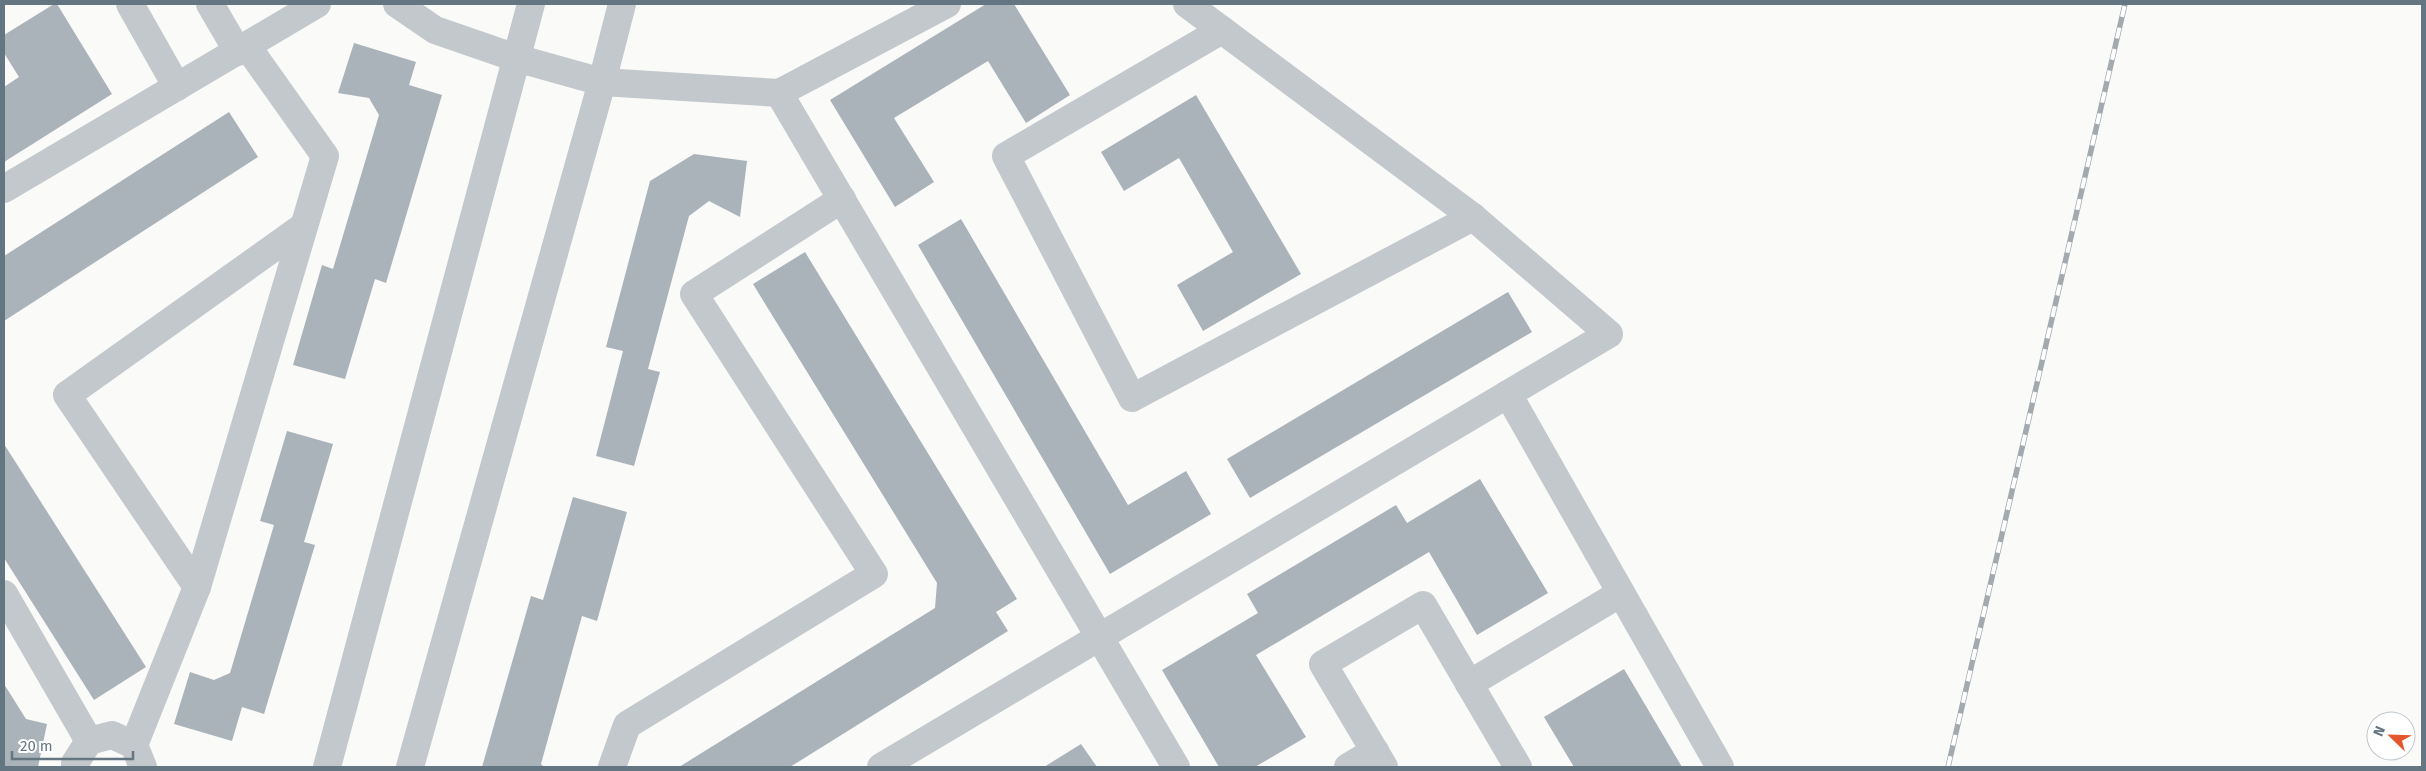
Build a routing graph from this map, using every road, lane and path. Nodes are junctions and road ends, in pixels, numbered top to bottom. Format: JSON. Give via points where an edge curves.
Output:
{"nodes":[{"id":1,"x":130,"y":4,"type":"edge"},
{"id":2,"x":210,"y":4,"type":"edge"},
{"id":3,"x":317,"y":4,"type":"edge"},
{"id":4,"x":397,"y":4,"type":"edge"},
{"id":5,"x":531,"y":4,"type":"edge"},
{"id":6,"x":622,"y":4,"type":"edge"},
{"id":7,"x":947,"y":4,"type":"edge"},
{"id":8,"x":1187,"y":4,"type":"edge"},
{"id":9,"x":1222,"y":30,"type":"junction"},
{"id":10,"x":242,"y":49,"type":"junction"},
{"id":11,"x":516,"y":58,"type":"junction"},
{"id":12,"x":602,"y":82,"type":"junction"},
{"id":13,"x":177,"y":87,"type":"junction"},
{"id":14,"x":779,"y":93,"type":"junction"},
{"id":15,"x":4,"y":189,"type":"edge"},
{"id":16,"x":842,"y":200,"type":"junction"},
{"id":17,"x":1473,"y":217,"type":"junction"},
{"id":18,"x":304,"y":226,"type":"junction"},
{"id":19,"x":1508,"y":394,"type":"junction"},
{"id":20,"x":197,"y":587,"type":"junction"},
{"id":21,"x":1621,"y":593,"type":"junction"},
{"id":22,"x":4,"y":594,"type":"edge"},
{"id":23,"x":1100,"y":637,"type":"junction"},
{"id":24,"x":1469,"y":684,"type":"junction"},
{"id":25,"x":89,"y":741,"type":"junction"},
{"id":26,"x":138,"y":756,"type":"edge"},
{"id":27,"x":1379,"y":759,"type":"edge"},
{"id":28,"x":76,"y":767,"type":"edge"},
{"id":29,"x":327,"y":767,"type":"edge"},
{"id":30,"x":410,"y":767,"type":"edge"},
{"id":31,"x":612,"y":767,"type":"edge"},
{"id":32,"x":881,"y":767,"type":"edge"},
{"id":33,"x":1176,"y":767,"type":"edge"},
{"id":34,"x":1348,"y":767,"type":"edge"},
{"id":35,"x":1518,"y":767,"type":"edge"},
{"id":36,"x":1720,"y":767,"type":"edge"}],
"edges":[{"from":1,"to":13,"type":"street"},
{"from":2,"to":10,"type":"street"},
{"from":3,"to":10,"type":"street"},
{"from":4,"to":11,"type":"street","via":[[435,30]]},
{"from":5,"to":11,"type":"street"},
{"from":6,"to":12,"type":"street"},
{"from":7,"to":14,"type":"street"},
{"from":8,"to":9,"type":"street"},
{"from":9,"to":17,"type":"street"},
{"from":9,"to":17,"type":"street","via":[[1006,156],[1132,398]]},
{"from":10,"to":13,"type":"street"},
{"from":10,"to":18,"type":"street","via":[[325,156]]},
{"from":11,"to":12,"type":"street"},
{"from":11,"to":29,"type":"street"},
{"from":12,"to":14,"type":"street"},
{"from":12,"to":30,"type":"street"},
{"from":13,"to":15,"type":"street"},
{"from":14,"to":16,"type":"street"},
{"from":16,"to":23,"type":"street"},
{"from":16,"to":31,"type":"street","via":[[694,294],[874,574],[627,725]]},
{"from":17,"to":19,"type":"street","via":[[1609,334]]},
{"from":18,"to":20,"type":"street"},
{"from":18,"to":20,"type":"street","via":[[67,395]]},
{"from":19,"to":21,"type":"street"},
{"from":19,"to":23,"type":"street"},
{"from":20,"to":26,"type":"street"},
{"from":21,"to":24,"type":"street"},
{"from":21,"to":36,"type":"street"},
{"from":22,"to":25,"type":"street"},
{"from":23,"to":32,"type":"street"},
{"from":23,"to":33,"type":"street"},
{"from":24,"to":27,"type":"street","via":[[1423,605],[1323,664]]},
{"from":24,"to":35,"type":"street"},
{"from":25,"to":26,"type":"street","via":[[112,735]]},
{"from":25,"to":28,"type":"street","via":[[75,763]]},
{"from":27,"to":34,"type":"street"}]}
